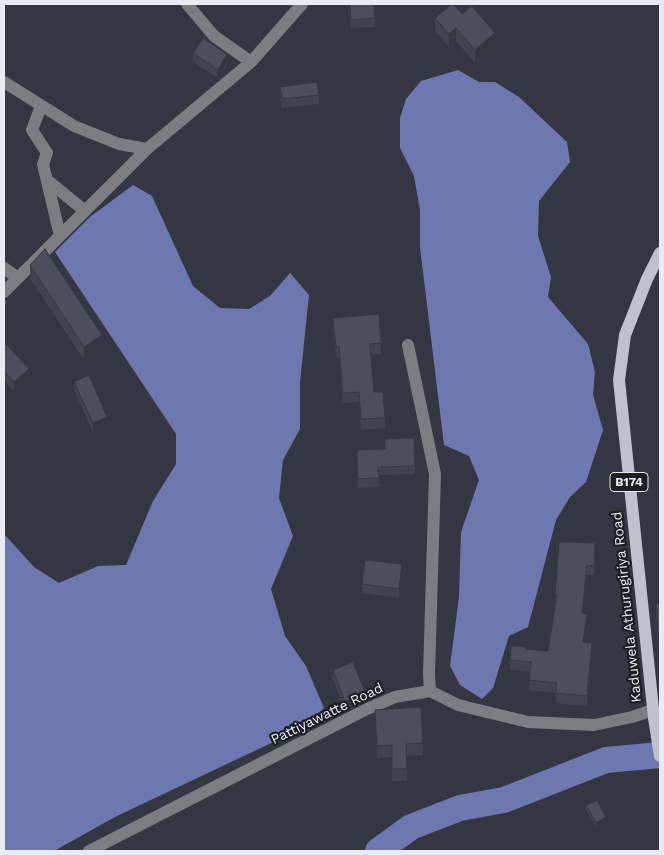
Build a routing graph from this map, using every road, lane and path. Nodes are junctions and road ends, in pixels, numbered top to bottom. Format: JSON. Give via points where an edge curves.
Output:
{"nodes":[{"id":1,"x":187,"y":4,"type":"edge"},
{"id":2,"x":302,"y":4,"type":"edge"},
{"id":3,"x":251,"y":62,"type":"junction"},
{"id":4,"x":4,"y":82,"type":"edge"},
{"id":5,"x":41,"y":106,"type":"junction"},
{"id":6,"x":147,"y":149,"type":"junction"},
{"id":7,"x":47,"y":180,"type":"junction"},
{"id":8,"x":85,"y":211,"type":"junction"},
{"id":9,"x":60,"y":236,"type":"junction"},
{"id":10,"x":660,"y":254,"type":"edge"},
{"id":11,"x":4,"y":268,"type":"edge"},
{"id":12,"x":18,"y":278,"type":"junction"},
{"id":13,"x":4,"y":292,"type":"edge"},
{"id":14,"x":408,"y":345,"type":"dead end"},
{"id":15,"x":430,"y":692,"type":"junction"},
{"id":16,"x":654,"y":714,"type":"junction"},
{"id":17,"x":660,"y":756,"type":"edge"},
{"id":18,"x":88,"y":851,"type":"edge"}],
"edges":[{"from":1,"to":3,"type":"street","via":[[214,36]]},
{"from":2,"to":3,"type":"street"},
{"from":3,"to":6,"type":"street"},
{"from":4,"to":5,"type":"street"},
{"from":5,"to":6,"type":"street","via":[[74,126],[119,144]]},
{"from":5,"to":7,"type":"street","via":[[32,130],[47,153],[43,164]]},
{"from":6,"to":8,"type":"street"},
{"from":7,"to":8,"type":"street"},
{"from":7,"to":9,"type":"street"},
{"from":8,"to":9,"type":"street"},
{"from":9,"to":12,"type":"street"},
{"from":10,"to":16,"type":"main road","name":"Kaduwela Athurugiriya Road","number":"B174","via":[[625,335],[618,380]]},
{"from":11,"to":12,"type":"street"},
{"from":12,"to":13,"type":"street"},
{"from":14,"to":15,"type":"street","via":[[436,474]]},
{"from":15,"to":16,"type":"street","via":[[458,705],[528,722],[594,725]]},
{"from":15,"to":18,"type":"street","name":"Pattiyawatte Road","via":[[395,697],[367,709]]},
{"from":16,"to":17,"type":"main road","name":"Kaduwela Athurugiriya Road","number":"B174"}]}
